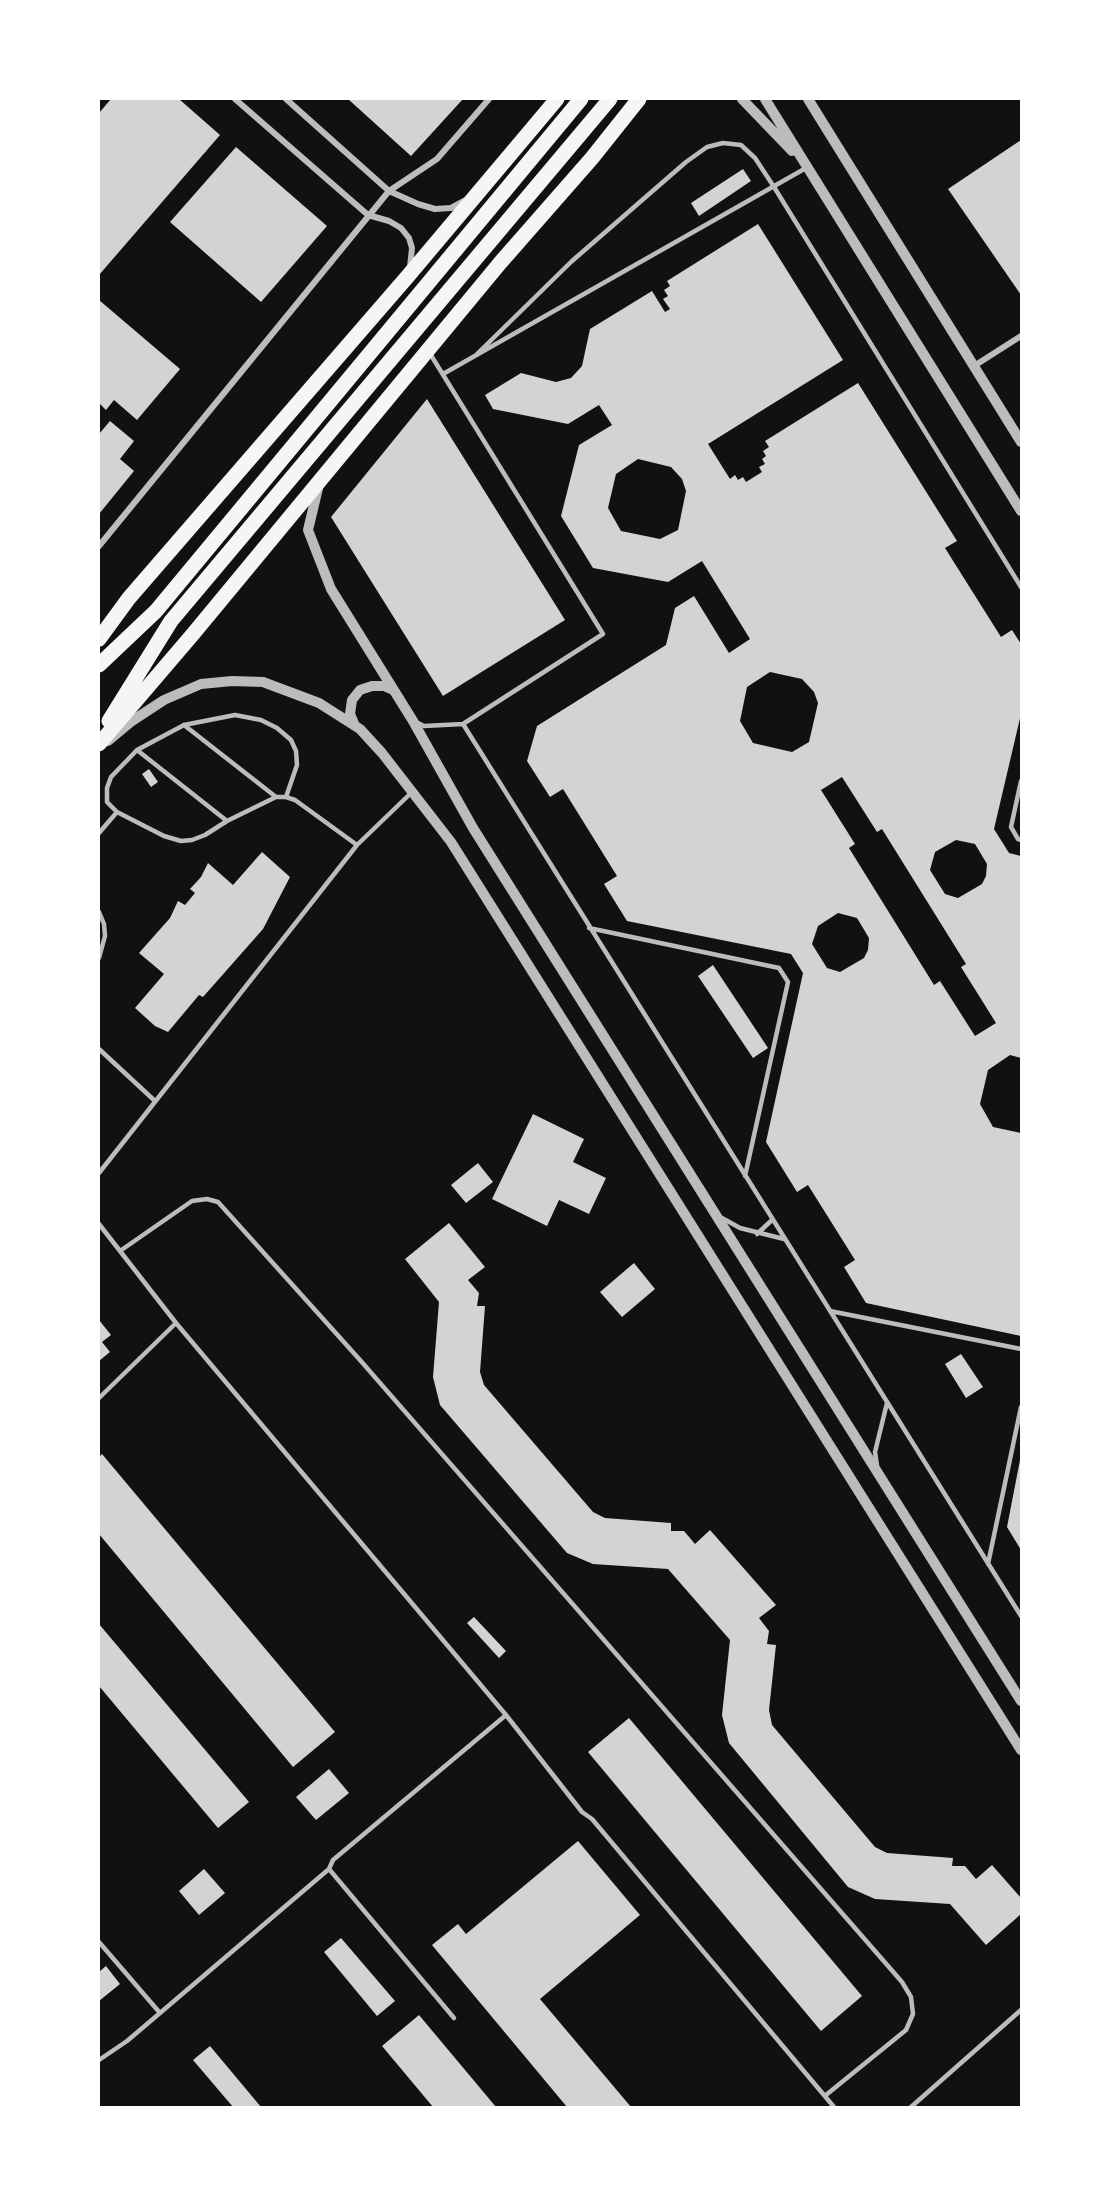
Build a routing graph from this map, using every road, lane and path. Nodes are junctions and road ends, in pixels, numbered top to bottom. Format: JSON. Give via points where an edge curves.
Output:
{"nodes":[{"id":1,"x":235,"y":99,"type":"edge"},
{"id":2,"x":286,"y":99,"type":"edge"},
{"id":3,"x":489,"y":99,"type":"edge"},
{"id":4,"x":557,"y":99,"type":"edge"},
{"id":5,"x":581,"y":99,"type":"edge"},
{"id":6,"x":588,"y":99,"type":"edge"},
{"id":7,"x":610,"y":99,"type":"edge"},
{"id":8,"x":648,"y":99,"type":"edge"},
{"id":9,"x":742,"y":99,"type":"edge"},
{"id":10,"x":765,"y":99,"type":"edge"},
{"id":11,"x":808,"y":99,"type":"edge"},
{"id":12,"x":636,"y":103,"type":"edge"},
{"id":13,"x":539,"y":121,"type":"junction"},
{"id":14,"x":592,"y":158,"type":"junction"},
{"id":15,"x":808,"y":168,"type":"junction"},
{"id":16,"x":774,"y":187,"type":"junction"},
{"id":17,"x":389,"y":191,"type":"junction"},
{"id":18,"x":473,"y":197,"type":"junction"},
{"id":19,"x":368,"y":215,"type":"junction"},
{"id":20,"x":408,"y":276,"type":"junction"},
{"id":21,"x":1021,"y":336,"type":"edge"},
{"id":22,"x":428,"y":350,"type":"junction"},
{"id":23,"x":475,"y":356,"type":"junction"},
{"id":24,"x":974,"y":366,"type":"junction"},
{"id":25,"x":443,"y":374,"type":"junction"},
{"id":26,"x":1021,"y":442,"type":"edge"},
{"id":27,"x":320,"y":480,"type":"junction"},
{"id":28,"x":1021,"y":511,"type":"edge"},
{"id":29,"x":99,"y":546,"type":"edge"},
{"id":30,"x":1021,"y":587,"type":"edge"},
{"id":31,"x":99,"y":639,"type":"edge"},
{"id":32,"x":99,"y":665,"type":"edge"},
{"id":33,"x":393,"y":690,"type":"junction"},
{"id":34,"x":412,"y":721,"type":"junction"},
{"id":35,"x":463,"y":724,"type":"junction"},
{"id":36,"x":184,"y":725,"type":"junction"},
{"id":37,"x":355,"y":726,"type":"junction"},
{"id":38,"x":99,"y":736,"type":"edge"},
{"id":39,"x":99,"y":744,"type":"edge"},
{"id":40,"x":99,"y":749,"type":"edge"},
{"id":41,"x":137,"y":750,"type":"junction"},
{"id":42,"x":1021,"y":782,"type":"edge"},
{"id":43,"x":413,"y":791,"type":"junction"},
{"id":44,"x":276,"y":797,"type":"junction"},
{"id":45,"x":286,"y":797,"type":"junction"},
{"id":46,"x":117,"y":812,"type":"junction"},
{"id":47,"x":227,"y":821,"type":"junction"},
{"id":48,"x":99,"y":833,"type":"edge"},
{"id":49,"x":1021,"y":840,"type":"edge"},
{"id":50,"x":357,"y":845,"type":"junction"},
{"id":51,"x":99,"y":912,"type":"edge"},
{"id":52,"x":589,"y":928,"type":"junction"},
{"id":53,"x":99,"y":958,"type":"edge"},
{"id":54,"x":99,"y":1050,"type":"edge"},
{"id":55,"x":155,"y":1101,"type":"junction"},
{"id":56,"x":99,"y":1173,"type":"edge"},
{"id":57,"x":745,"y":1176,"type":"junction"},
{"id":58,"x":717,"y":1215,"type":"junction"},
{"id":59,"x":772,"y":1220,"type":"junction"},
{"id":60,"x":99,"y":1224,"type":"edge"},
{"id":61,"x":757,"y":1234,"type":"junction"},
{"id":62,"x":784,"y":1239,"type":"junction"},
{"id":63,"x":120,"y":1251,"type":"junction"},
{"id":64,"x":830,"y":1311,"type":"junction"},
{"id":65,"x":176,"y":1323,"type":"junction"},
{"id":66,"x":1021,"y":1349,"type":"edge"},
{"id":67,"x":99,"y":1398,"type":"edge"},
{"id":68,"x":887,"y":1403,"type":"junction"},
{"id":69,"x":1021,"y":1407,"type":"edge"},
{"id":70,"x":880,"y":1476,"type":"junction"},
{"id":71,"x":988,"y":1564,"type":"junction"},
{"id":72,"x":1021,"y":1616,"type":"edge"},
{"id":73,"x":1021,"y":1701,"type":"edge"},
{"id":74,"x":506,"y":1715,"type":"junction"},
{"id":75,"x":1021,"y":1750,"type":"edge"},
{"id":76,"x":329,"y":1869,"type":"junction"},
{"id":77,"x":99,"y":1942,"type":"edge"},
{"id":78,"x":1021,"y":2010,"type":"edge"},
{"id":79,"x":160,"y":2013,"type":"junction"},
{"id":80,"x":454,"y":2018,"type":"dead end"},
{"id":81,"x":99,"y":2060,"type":"edge"},
{"id":82,"x":826,"y":2095,"type":"junction"},
{"id":83,"x":834,"y":2107,"type":"edge"},
{"id":84,"x":911,"y":2107,"type":"edge"}],
"edges":[{"from":1,"to":19,"type":"street"},
{"from":2,"to":17,"type":"street"},
{"from":3,"to":17,"type":"street","via":[[437,159]]},
{"from":4,"to":13,"type":"main road"},
{"from":5,"to":32,"type":"main road","via":[[156,611]]},
{"from":6,"to":13,"type":"main road"},
{"from":6,"to":14,"type":"main road","via":[[605,108],[610,117]]},
{"from":7,"to":38,"type":"main road","via":[[171,621]]},
{"from":8,"to":12,"type":"street"},
{"from":9,"to":15,"type":"street"},
{"from":10,"to":15,"type":"street"},
{"from":11,"to":24,"type":"street"},
{"from":12,"to":14,"type":"main road"},
{"from":13,"to":18,"type":"main road"},
{"from":14,"to":22,"type":"main road"},
{"from":15,"to":16,"type":"lane"},
{"from":15,"to":28,"type":"street"},
{"from":16,"to":23,"type":"lane"},
{"from":16,"to":23,"type":"lane","via":[[741,145],[723,143],[706,147],[572,261]]},
{"from":16,"to":30,"type":"lane"},
{"from":17,"to":18,"type":"street","via":[[435,209],[451,208]]},
{"from":17,"to":19,"type":"street"},
{"from":18,"to":20,"type":"main road"},
{"from":19,"to":20,"type":"street","via":[[389,221],[409,238],[412,248]]},
{"from":19,"to":29,"type":"street"},
{"from":20,"to":31,"type":"main road","via":[[129,598]]},
{"from":21,"to":24,"type":"street"},
{"from":22,"to":25,"type":"lane"},
{"from":22,"to":27,"type":"main road"},
{"from":23,"to":25,"type":"lane"},
{"from":24,"to":26,"type":"street"},
{"from":25,"to":35,"type":"lane","via":[[603,634]]},
{"from":27,"to":33,"type":"street","via":[[308,530],[331,589]]},
{"from":27,"to":39,"type":"main road"},
{"from":33,"to":34,"type":"street"},
{"from":33,"to":37,"type":"street","via":[[384,686],[360,690],[352,700],[350,714]]},
{"from":34,"to":35,"type":"lane","via":[[424,726]]},
{"from":34,"to":58,"type":"street","via":[[473,828]]},
{"from":35,"to":52,"type":"lane"},
{"from":36,"to":41,"type":"lane"},
{"from":36,"to":44,"type":"lane"},
{"from":36,"to":45,"type":"lane","via":[[235,715],[277,728],[291,740],[296,752],[297,765]]},
{"from":37,"to":40,"type":"street","via":[[293,692],[263,682],[232,681],[201,684],[164,700]]},
{"from":37,"to":43,"type":"street"},
{"from":41,"to":46,"type":"lane","via":[[111,777],[107,788],[107,801]]},
{"from":41,"to":47,"type":"lane"},
{"from":42,"to":49,"type":"lane","via":[[1011,827]]},
{"from":43,"to":50,"type":"lane"},
{"from":43,"to":75,"type":"street","via":[[451,842]]},
{"from":44,"to":45,"type":"lane"},
{"from":44,"to":47,"type":"lane"},
{"from":45,"to":50,"type":"lane"},
{"from":46,"to":47,"type":"lane","via":[[181,841],[205,835]]},
{"from":46,"to":48,"type":"lane"},
{"from":50,"to":55,"type":"lane"},
{"from":51,"to":53,"type":"lane","via":[[105,936]]},
{"from":52,"to":57,"type":"lane"},
{"from":52,"to":57,"type":"lane","via":[[779,968],[788,982]]},
{"from":54,"to":55,"type":"lane"},
{"from":55,"to":56,"type":"lane"},
{"from":57,"to":59,"type":"lane"},
{"from":58,"to":61,"type":"lane"},
{"from":58,"to":70,"type":"street"},
{"from":59,"to":61,"type":"lane"},
{"from":59,"to":62,"type":"lane"},
{"from":60,"to":63,"type":"lane"},
{"from":61,"to":62,"type":"lane"},
{"from":62,"to":64,"type":"lane"},
{"from":63,"to":65,"type":"lane"},
{"from":63,"to":82,"type":"lane","via":[[192,1201],[218,1202],[902,1982],[911,1997],[913,2014],[906,2031]]},
{"from":64,"to":66,"type":"lane"},
{"from":64,"to":68,"type":"lane"},
{"from":65,"to":67,"type":"lane"},
{"from":65,"to":74,"type":"lane"},
{"from":68,"to":70,"type":"lane","via":[[874,1452]]},
{"from":68,"to":71,"type":"lane"},
{"from":69,"to":71,"type":"lane"},
{"from":70,"to":73,"type":"street"},
{"from":71,"to":72,"type":"lane"},
{"from":74,"to":76,"type":"lane","via":[[333,1860]]},
{"from":74,"to":82,"type":"lane","via":[[582,1812],[592,1819]]},
{"from":76,"to":79,"type":"lane"},
{"from":76,"to":80,"type":"lane"},
{"from":77,"to":79,"type":"lane"},
{"from":78,"to":84,"type":"lane"},
{"from":79,"to":81,"type":"lane"},
{"from":82,"to":83,"type":"lane"}]}
